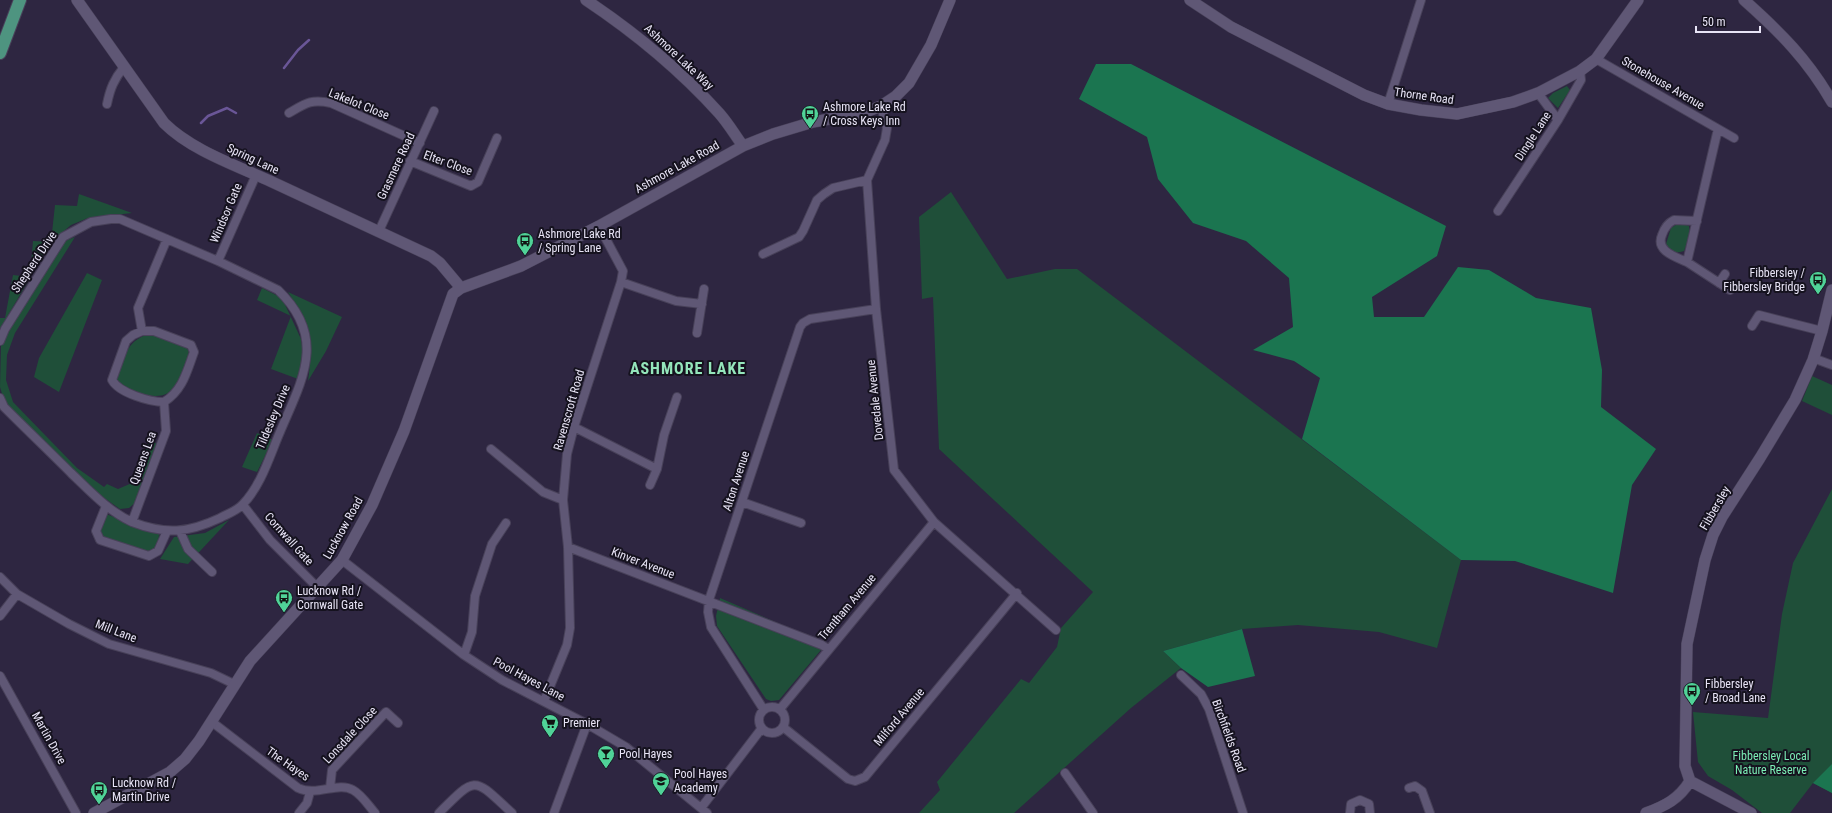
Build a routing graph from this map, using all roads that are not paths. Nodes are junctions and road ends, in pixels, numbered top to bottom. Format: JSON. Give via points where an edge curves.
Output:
{"nodes":[{"id":1,"x":20,"y":0,"type":"edge"},
{"id":2,"x":77,"y":0,"type":"edge"},
{"id":3,"x":586,"y":0,"type":"edge"},
{"id":4,"x":950,"y":0,"type":"edge"},
{"id":5,"x":1190,"y":0,"type":"edge"},
{"id":6,"x":1421,"y":0,"type":"edge"},
{"id":7,"x":1638,"y":0,"type":"edge"},
{"id":8,"x":1744,"y":0,"type":"edge"},
{"id":9,"x":0,"y":53,"type":"edge"},
{"id":10,"x":1596,"y":59,"type":"junction"},
{"id":11,"x":124,"y":68,"type":"junction"},
{"id":12,"x":1580,"y":71,"type":"junction"},
{"id":13,"x":1538,"y":93,"type":"junction"},
{"id":14,"x":1832,"y":102,"type":"edge"},
{"id":15,"x":107,"y":104,"type":"dead end"},
{"id":16,"x":1388,"y":104,"type":"junction"},
{"id":17,"x":881,"y":106,"type":"junction"},
{"id":18,"x":434,"y":111,"type":"dead end"},
{"id":19,"x":289,"y":112,"type":"dead end"},
{"id":20,"x":1558,"y":120,"type":"junction"},
{"id":21,"x":1718,"y":129,"type":"junction"},
{"id":22,"x":497,"y":138,"type":"dead end"},
{"id":23,"x":1734,"y":138,"type":"dead end"},
{"id":24,"x":420,"y":143,"type":"junction"},
{"id":25,"x":743,"y":146,"type":"junction"},
{"id":26,"x":410,"y":161,"type":"junction"},
{"id":27,"x":256,"y":175,"type":"junction"},
{"id":28,"x":867,"y":180,"type":"junction"},
{"id":29,"x":1498,"y":211,"type":"dead end"},
{"id":30,"x":1697,"y":221,"type":"junction"},
{"id":31,"x":599,"y":226,"type":"junction"},
{"id":32,"x":379,"y":232,"type":"junction"},
{"id":33,"x":167,"y":239,"type":"junction"},
{"id":34,"x":763,"y":254,"type":"dead end"},
{"id":35,"x":218,"y":262,"type":"junction"},
{"id":36,"x":1687,"y":262,"type":"junction"},
{"id":37,"x":1725,"y":274,"type":"dead end"},
{"id":38,"x":621,"y":282,"type":"junction"},
{"id":39,"x":1719,"y":283,"type":"junction"},
{"id":40,"x":461,"y":288,"type":"junction"},
{"id":41,"x":704,"y":289,"type":"dead end"},
{"id":42,"x":1730,"y":290,"type":"dead end"},
{"id":43,"x":1832,"y":290,"type":"edge"},
{"id":44,"x":702,"y":304,"type":"junction"},
{"id":45,"x":876,"y":309,"type":"junction"},
{"id":46,"x":1752,"y":326,"type":"dead end"},
{"id":47,"x":142,"y":331,"type":"junction"},
{"id":48,"x":1822,"y":331,"type":"junction"},
{"id":49,"x":697,"y":333,"type":"dead end"},
{"id":50,"x":0,"y":341,"type":"edge"},
{"id":51,"x":1813,"y":359,"type":"junction"},
{"id":52,"x":1832,"y":365,"type":"edge"},
{"id":53,"x":677,"y":397,"type":"dead end"},
{"id":54,"x":0,"y":398,"type":"edge"},
{"id":55,"x":164,"y":402,"type":"junction"},
{"id":56,"x":574,"y":427,"type":"junction"},
{"id":57,"x":491,"y":450,"type":"dead end"},
{"id":58,"x":657,"y":469,"type":"junction"},
{"id":59,"x":650,"y":485,"type":"dead end"},
{"id":60,"x":563,"y":500,"type":"junction"},
{"id":61,"x":742,"y":502,"type":"junction"},
{"id":62,"x":243,"y":505,"type":"junction"},
{"id":63,"x":106,"y":506,"type":"junction"},
{"id":64,"x":132,"y":522,"type":"junction"},
{"id":65,"x":934,"y":522,"type":"junction"},
{"id":66,"x":506,"y":523,"type":"dead end"},
{"id":67,"x":801,"y":523,"type":"dead end"},
{"id":68,"x":167,"y":531,"type":"junction"},
{"id":69,"x":180,"y":531,"type":"junction"},
{"id":70,"x":568,"y":547,"type":"junction"},
{"id":71,"x":342,"y":560,"type":"junction"},
{"id":72,"x":212,"y":572,"type":"dead end"},
{"id":73,"x":0,"y":577,"type":"edge"},
{"id":74,"x":318,"y":588,"type":"junction"},
{"id":75,"x":17,"y":594,"type":"junction"},
{"id":76,"x":1016,"y":594,"type":"junction"},
{"id":77,"x":708,"y":600,"type":"junction"},
{"id":78,"x":0,"y":616,"type":"edge"},
{"id":79,"x":1056,"y":630,"type":"dead end"},
{"id":80,"x":828,"y":649,"type":"junction"},
{"id":81,"x":464,"y":655,"type":"junction"},
{"id":82,"x":1181,"y":675,"type":"dead end"},
{"id":83,"x":0,"y":676,"type":"edge"},
{"id":84,"x":234,"y":684,"type":"junction"},
{"id":85,"x":544,"y":701,"type":"junction"},
{"id":86,"x":780,"y":709,"type":"junction"},
{"id":87,"x":764,"y":710,"type":"junction"},
{"id":88,"x":212,"y":722,"type":"junction"},
{"id":89,"x":398,"y":723,"type":"dead end"},
{"id":90,"x":587,"y":724,"type":"junction"},
{"id":91,"x":784,"y":727,"type":"junction"},
{"id":92,"x":762,"y":728,"type":"junction"},
{"id":93,"x":1065,"y":773,"type":"dead end"},
{"id":94,"x":1690,"y":781,"type":"junction"},
{"id":95,"x":330,"y":788,"type":"junction"},
{"id":96,"x":1409,"y":788,"type":"dead end"},
{"id":97,"x":310,"y":792,"type":"junction"},
{"id":98,"x":704,"y":810,"type":"edge"},
{"id":99,"x":76,"y":813,"type":"edge"},
{"id":100,"x":94,"y":813,"type":"edge"},
{"id":101,"x":300,"y":813,"type":"edge"},
{"id":102,"x":375,"y":813,"type":"edge"},
{"id":103,"x":439,"y":813,"type":"edge"},
{"id":104,"x":512,"y":813,"type":"edge"},
{"id":105,"x":554,"y":813,"type":"edge"},
{"id":106,"x":1093,"y":813,"type":"edge"},
{"id":107,"x":1243,"y":813,"type":"edge"},
{"id":108,"x":1350,"y":813,"type":"edge"},
{"id":109,"x":1370,"y":813,"type":"edge"},
{"id":110,"x":1430,"y":813,"type":"edge"},
{"id":111,"x":1646,"y":813,"type":"edge"},
{"id":112,"x":1751,"y":813,"type":"edge"}],
"edges":[{"from":1,"to":9,"type":"main road"},
{"from":2,"to":11,"type":"street","name":"Spring Lane"},
{"from":3,"to":25,"type":"street","name":"Ashmore Lake Way","via":[[646,43],[720,114]]},
{"from":4,"to":17,"type":"street","name":"Ashmore Lake Road","via":[[931,45],[909,83]]},
{"from":5,"to":16,"type":"street","name":"Thorne Road","via":[[1231,27],[1364,95]]},
{"from":6,"to":16,"type":"street"},
{"from":7,"to":10,"type":"street","name":"Thorne Road"},
{"from":8,"to":14,"type":"street","via":[[1805,60]]},
{"from":10,"to":12,"type":"street","name":"Thorne Road"},
{"from":10,"to":21,"type":"street","name":"Stonehouse Avenue"},
{"from":11,"to":15,"type":"street","via":[[109,91]]},
{"from":11,"to":27,"type":"street","name":"Spring Lane","via":[[175,134]]},
{"from":12,"to":13,"type":"street","name":"Thorne Road"},
{"from":12,"to":20,"type":"street","name":"Dingle Lane","via":[[1581,80]]},
{"from":13,"to":16,"type":"street","name":"Thorne Road","via":[[1506,104],[1457,114]]},
{"from":13,"to":20,"type":"street"},
{"from":17,"to":25,"type":"street","name":"Ashmore Lake Road","via":[[863,113],[800,126]]},
{"from":17,"to":28,"type":"street","name":"Dovedale Avenue","via":[[887,128],[885,140]]},
{"from":18,"to":24,"type":"street","name":"Grasmere Road"},
{"from":19,"to":24,"type":"street","name":"Lakelot Close","via":[[308,101],[331,103]]},
{"from":20,"to":29,"type":"street","name":"Dingle Lane"},
{"from":21,"to":23,"type":"street","name":"Stonehouse Avenue"},
{"from":21,"to":30,"type":"street"},
{"from":22,"to":26,"type":"street","name":"Elter Close","via":[[478,182],[471,186]]},
{"from":24,"to":26,"type":"street","name":"Grasmere Road"},
{"from":25,"to":31,"type":"street","name":"Ashmore Lake Road"},
{"from":26,"to":32,"type":"street","name":"Grasmere Road"},
{"from":27,"to":32,"type":"street","name":"Spring Lane"},
{"from":27,"to":35,"type":"street","name":"Windsor Gate"},
{"from":28,"to":34,"type":"street","via":[[832,188],[817,200],[798,237]]},
{"from":28,"to":45,"type":"street","name":"Dovedale Avenue"},
{"from":30,"to":36,"type":"street"},
{"from":30,"to":36,"type":"street","via":[[1674,220],[1666,227],[1660,242],[1665,251]]},
{"from":31,"to":38,"type":"street","name":"Ravenscroft Road","via":[[622,271]]},
{"from":31,"to":40,"type":"street","name":"Ashmore Lake Road","via":[[521,266]]},
{"from":32,"to":40,"type":"street","name":"Spring Lane","via":[[431,256]]},
{"from":33,"to":35,"type":"street","name":"Shepherd Drive"},
{"from":33,"to":47,"type":"street","via":[[138,308]]},
{"from":33,"to":50,"type":"street","name":"Shepherd Drive","via":[[120,219],[91,222],[70,232],[59,243]]},
{"from":35,"to":62,"type":"street","name":"Tildesley Drive","via":[[278,290],[285,297],[303,329],[307,350],[307,362],[301,384],[265,468]]},
{"from":36,"to":39,"type":"street"},
{"from":37,"to":39,"type":"street"},
{"from":38,"to":44,"type":"street","via":[[676,300]]},
{"from":38,"to":56,"type":"street","name":"Ravenscroft Road"},
{"from":39,"to":42,"type":"street"},
{"from":40,"to":71,"type":"street","name":"Lucknow Road","via":[[449,304],[404,431],[375,498]]},
{"from":41,"to":44,"type":"street"},
{"from":43,"to":48,"type":"street","name":"Fibbersley"},
{"from":44,"to":49,"type":"street"},
{"from":45,"to":61,"type":"street","name":"Alton Avenue","via":[[810,319],[800,327]]},
{"from":45,"to":65,"type":"street","name":"Dovedale Avenue","via":[[894,470]]},
{"from":46,"to":48,"type":"street","via":[[1759,315]]},
{"from":47,"to":55,"type":"street","via":[[154,331],[191,345],[194,352],[183,384]]},
{"from":47,"to":55,"type":"street","via":[[133,334],[126,341],[112,380],[117,388],[153,402]]},
{"from":48,"to":51,"type":"street","name":"Fibbersley"},
{"from":51,"to":52,"type":"street"},
{"from":51,"to":94,"type":"street","name":"Fibbersley","via":[[1795,400],[1722,517],[1713,534],[1705,560],[1687,644],[1685,766]]},
{"from":53,"to":58,"type":"street","via":[[664,435]]},
{"from":54,"to":63,"type":"street","via":[[4,407]]},
{"from":55,"to":64,"type":"street","name":"Queens Lea","via":[[166,430]]},
{"from":56,"to":58,"type":"street"},
{"from":56,"to":60,"type":"street","name":"Ravenscroft Road","via":[[567,454]]},
{"from":57,"to":60,"type":"street","via":[[543,492]]},
{"from":58,"to":59,"type":"street"},
{"from":60,"to":70,"type":"street","name":"Ravenscroft Road"},
{"from":61,"to":67,"type":"street"},
{"from":61,"to":77,"type":"street","name":"Alton Avenue"},
{"from":62,"to":69,"type":"street","name":"Tildesley Drive","via":[[201,527]]},
{"from":62,"to":74,"type":"street","name":"Cornwall Gate","via":[[270,540]]},
{"from":63,"to":64,"type":"street"},
{"from":63,"to":68,"type":"street","via":[[96,531],[100,540],[149,556],[158,551]]},
{"from":64,"to":68,"type":"street","name":"Tildesley Drive"},
{"from":65,"to":76,"type":"street","name":"Dovedale Avenue"},
{"from":65,"to":80,"type":"street","name":"Trentham Avenue"},
{"from":66,"to":81,"type":"street","via":[[492,544],[475,596],[472,632]]},
{"from":68,"to":69,"type":"street","name":"Tildesley Drive"},
{"from":69,"to":72,"type":"street","via":[[188,549]]},
{"from":70,"to":77,"type":"street","name":"Kinver Avenue"},
{"from":70,"to":85,"type":"street","name":"Ravenscroft Road","via":[[570,628],[567,645]]},
{"from":71,"to":74,"type":"street","name":"Lucknow Road"},
{"from":71,"to":81,"type":"street","name":"Pool Hayes Lane"},
{"from":73,"to":75,"type":"street","name":"Mill Lane"},
{"from":74,"to":84,"type":"street","name":"Lucknow Road","via":[[250,661]]},
{"from":75,"to":78,"type":"street"},
{"from":75,"to":84,"type":"street","name":"Mill Lane","via":[[109,644],[211,673]]},
{"from":76,"to":79,"type":"street","name":"Dovedale Avenue"},
{"from":76,"to":91,"type":"street","name":"Milford Avenue","via":[[865,777],[855,781],[848,779]]},
{"from":77,"to":80,"type":"street","name":"Kinver Avenue"},
{"from":77,"to":87,"type":"street","name":"Alton Avenue","via":[[711,627]]},
{"from":80,"to":86,"type":"street","name":"Trentham Avenue"},
{"from":81,"to":85,"type":"street","name":"Pool Hayes Lane","via":[[502,680]]},
{"from":82,"to":107,"type":"street","name":"Birchfields Road","via":[[1201,694],[1209,709]]},
{"from":83,"to":99,"type":"street","name":"Martin Drive"},
{"from":84,"to":88,"type":"street","name":"Lucknow Road"},
{"from":85,"to":90,"type":"street","name":"Pool Hayes Lane"},
{"from":86,"to":87,"type":"street","via":[[770,707]]},
{"from":86,"to":91,"type":"street","via":[[785,715]]},
{"from":87,"to":92,"type":"street","via":[[760,714],[759,722]]},
{"from":88,"to":97,"type":"street","name":"The Hayes","via":[[298,788]]},
{"from":88,"to":100,"type":"street","name":"Lucknow Road","via":[[185,759],[170,772]]},
{"from":89,"to":95,"type":"street","name":"Lonsdale Close","via":[[386,712],[332,770]]},
{"from":90,"to":98,"type":"street","name":"Pool Hayes Lane","via":[[626,747]]},
{"from":90,"to":105,"type":"street"},
{"from":91,"to":92,"type":"street","via":[[771,733]]},
{"from":92,"to":98,"type":"street"},
{"from":93,"to":106,"type":"street"},
{"from":94,"to":111,"type":"street","via":[[1684,792],[1670,804]]},
{"from":94,"to":112,"type":"street"},
{"from":95,"to":97,"type":"street","name":"The Hayes"},
{"from":95,"to":102,"type":"street","name":"The Hayes","via":[[352,789]]},
{"from":96,"to":110,"type":"street","via":[[1415,786],[1422,792]]},
{"from":97,"to":101,"type":"street"},
{"from":103,"to":104,"type":"street","via":[[464,788],[476,784],[484,787]]},
{"from":108,"to":109,"type":"street","via":[[1351,804],[1360,800],[1369,804]]}]}
